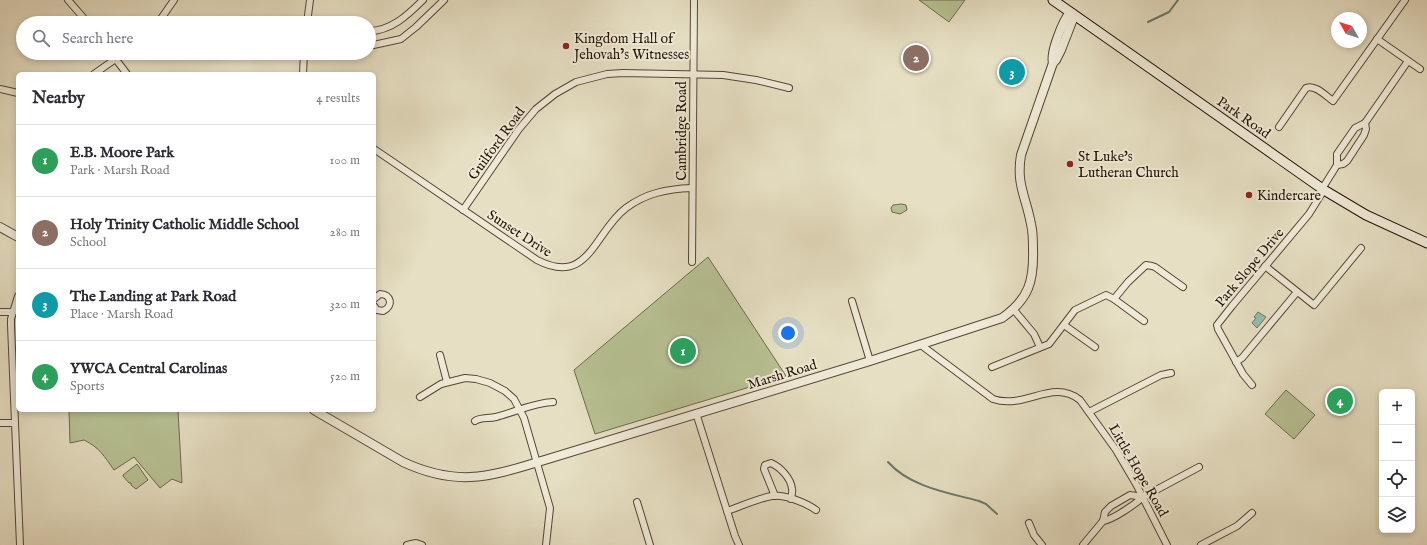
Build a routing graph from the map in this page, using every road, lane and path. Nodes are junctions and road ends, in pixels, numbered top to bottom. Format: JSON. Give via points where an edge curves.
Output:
{"nodes":[{"id":1,"x":68,"y":0,"type":"edge"},
{"id":2,"x":174,"y":0,"type":"edge"},
{"id":3,"x":310,"y":0,"type":"edge"},
{"id":4,"x":423,"y":0,"type":"edge"},
{"id":5,"x":444,"y":0,"type":"edge"},
{"id":6,"x":694,"y":0,"type":"edge"},
{"id":7,"x":1053,"y":0,"type":"edge"},
{"id":8,"x":1405,"y":0,"type":"edge"},
{"id":9,"x":1073,"y":14,"type":"junction"},
{"id":10,"x":82,"y":16,"type":"edge"},
{"id":11,"x":163,"y":16,"type":"edge"},
{"id":12,"x":309,"y":16,"type":"edge"},
{"id":13,"x":376,"y":31,"type":"edge"},
{"id":14,"x":1377,"y":39,"type":"junction"},
{"id":15,"x":376,"y":45,"type":"edge"},
{"id":16,"x":115,"y":60,"type":"edge"},
{"id":17,"x":117,"y":60,"type":"edge"},
{"id":18,"x":304,"y":60,"type":"edge"},
{"id":19,"x":1408,"y":61,"type":"junction"},
{"id":20,"x":1420,"y":69,"type":"dead end"},
{"id":21,"x":97,"y":72,"type":"edge"},
{"id":22,"x":126,"y":72,"type":"edge"},
{"id":23,"x":303,"y":72,"type":"edge"},
{"id":24,"x":693,"y":74,"type":"junction"},
{"id":25,"x":788,"y":88,"type":"dead end"},
{"id":26,"x":0,"y":89,"type":"edge"},
{"id":27,"x":16,"y":93,"type":"edge"},
{"id":28,"x":1365,"y":123,"type":"junction"},
{"id":29,"x":1279,"y":127,"type":"dead end"},
{"id":30,"x":376,"y":149,"type":"edge"},
{"id":31,"x":1337,"y":165,"type":"junction"},
{"id":32,"x":692,"y":188,"type":"junction"},
{"id":33,"x":1323,"y":189,"type":"junction"},
{"id":34,"x":463,"y":210,"type":"junction"},
{"id":35,"x":0,"y":227,"type":"edge"},
{"id":36,"x":16,"y":236,"type":"edge"},
{"id":37,"x":1427,"y":243,"type":"edge"},
{"id":38,"x":1361,"y":248,"type":"dead end"},
{"id":39,"x":692,"y":262,"type":"dead end"},
{"id":40,"x":1265,"y":266,"type":"junction"},
{"id":41,"x":1183,"y":287,"type":"dead end"},
{"id":42,"x":1297,"y":292,"type":"junction"},
{"id":43,"x":376,"y":297,"type":"edge"},
{"id":44,"x":1114,"y":299,"type":"junction"},
{"id":45,"x":852,"y":301,"type":"dead end"},
{"id":46,"x":16,"y":302,"type":"edge"},
{"id":47,"x":376,"y":309,"type":"edge"},
{"id":48,"x":1014,"y":310,"type":"junction"},
{"id":49,"x":0,"y":312,"type":"edge"},
{"id":50,"x":13,"y":312,"type":"junction"},
{"id":51,"x":1144,"y":321,"type":"dead end"},
{"id":52,"x":1064,"y":325,"type":"junction"},
{"id":53,"x":920,"y":345,"type":"junction"},
{"id":54,"x":1040,"y":347,"type":"junction"},
{"id":55,"x":1095,"y":347,"type":"dead end"},
{"id":56,"x":440,"y":355,"type":"dead end"},
{"id":57,"x":870,"y":361,"type":"junction"},
{"id":58,"x":1236,"y":362,"type":"junction"},
{"id":59,"x":992,"y":367,"type":"dead end"},
{"id":60,"x":1171,"y":373,"type":"dead end"},
{"id":61,"x":447,"y":382,"type":"junction"},
{"id":62,"x":1252,"y":385,"type":"dead end"},
{"id":63,"x":420,"y":397,"type":"dead end"},
{"id":64,"x":553,"y":402,"type":"dead end"},
{"id":65,"x":521,"y":409,"type":"junction"},
{"id":66,"x":317,"y":412,"type":"edge"},
{"id":67,"x":1089,"y":412,"type":"junction"},
{"id":68,"x":696,"y":413,"type":"junction"},
{"id":69,"x":475,"y":421,"type":"dead end"},
{"id":70,"x":0,"y":423,"type":"edge"},
{"id":71,"x":15,"y":423,"type":"junction"},
{"id":72,"x":538,"y":462,"type":"junction"},
{"id":73,"x":1200,"y":467,"type":"dead end"},
{"id":74,"x":775,"y":496,"type":"junction"},
{"id":75,"x":1143,"y":497,"type":"junction"},
{"id":76,"x":791,"y":499,"type":"junction"},
{"id":77,"x":637,"y":502,"type":"dead end"},
{"id":78,"x":816,"y":510,"type":"dead end"},
{"id":79,"x":727,"y":511,"type":"junction"},
{"id":80,"x":1252,"y":513,"type":"dead end"},
{"id":81,"x":1103,"y":521,"type":"junction"},
{"id":82,"x":1029,"y":523,"type":"dead end"},
{"id":83,"x":20,"y":545,"type":"edge"},
{"id":84,"x":407,"y":545,"type":"edge"},
{"id":85,"x":422,"y":545,"type":"edge"},
{"id":86,"x":546,"y":545,"type":"edge"},
{"id":87,"x":650,"y":545,"type":"edge"},
{"id":88,"x":739,"y":545,"type":"edge"},
{"id":89,"x":1042,"y":545,"type":"edge"},
{"id":90,"x":1084,"y":545,"type":"edge"},
{"id":91,"x":1167,"y":545,"type":"edge"},
{"id":92,"x":1201,"y":545,"type":"edge"}],
"edges":[{"from":1,"to":10,"type":"street"},
{"from":2,"to":11,"type":"street"},
{"from":3,"to":12,"type":"street"},
{"from":4,"to":13,"type":"street","via":[[396,24]]},
{"from":5,"to":15,"type":"street","via":[[402,39]]},
{"from":6,"to":24,"type":"street","name":"Cambridge Road"},
{"from":7,"to":9,"type":"main road","name":"Park Road"},
{"from":8,"to":14,"type":"street"},
{"from":9,"to":33,"type":"main road","name":"Park Road"},
{"from":9,"to":48,"type":"street","name":"Marsh Road","via":[[1021,155],[1021,189],[1032,225],[1033,272],[1028,290]]},
{"from":14,"to":19,"type":"street"},
{"from":14,"to":29,"type":"street","via":[[1333,101],[1310,86]]},
{"from":16,"to":21,"type":"street"},
{"from":17,"to":22,"type":"street"},
{"from":18,"to":23,"type":"street"},
{"from":19,"to":20,"type":"street"},
{"from":19,"to":28,"type":"street"},
{"from":24,"to":25,"type":"street","name":"Guilford Road","via":[[740,77]]},
{"from":24,"to":32,"type":"street","name":"Cambridge Road"},
{"from":24,"to":34,"type":"street","name":"Guilford Road","via":[[607,74],[586,79],[561,90],[530,115]]},
{"from":26,"to":27,"type":"street"},
{"from":28,"to":31,"type":"street","via":[[1355,128],[1337,154]]},
{"from":28,"to":31,"type":"street","via":[[1364,135],[1347,161]]},
{"from":30,"to":34,"type":"street","name":"Sunset Drive"},
{"from":31,"to":33,"type":"street","name":"Park Slope Drive"},
{"from":32,"to":34,"type":"street","name":"Sunset Drive","via":[[663,190],[638,200],[611,223],[584,259],[562,268],[548,266],[537,260]]},
{"from":32,"to":39,"type":"street","name":"Cambridge Road"},
{"from":33,"to":37,"type":"main road","name":"Park Road","via":[[1366,214]]},
{"from":33,"to":40,"type":"street","name":"Park Slope Drive","via":[[1309,214]]},
{"from":35,"to":36,"type":"street"},
{"from":38,"to":42,"type":"street","via":[[1314,305]]},
{"from":40,"to":42,"type":"street"},
{"from":40,"to":58,"type":"street","name":"Park Slope Drive","via":[[1217,325]]},
{"from":41,"to":44,"type":"street","via":[[1150,265],[1128,282]]},
{"from":42,"to":58,"type":"street"},
{"from":43,"to":47,"type":"street","via":[[385,294],[390,303],[383,311]]},
{"from":44,"to":51,"type":"street"},
{"from":44,"to":52,"type":"street","via":[[1106,295],[1075,310]]},
{"from":45,"to":57,"type":"street"},
{"from":46,"to":50,"type":"street"},
{"from":48,"to":53,"type":"street","name":"Marsh Road","via":[[992,322]]},
{"from":48,"to":54,"type":"street","via":[[1034,334]]},
{"from":49,"to":50,"type":"street"},
{"from":50,"to":71,"type":"street","via":[[11,325]]},
{"from":52,"to":54,"type":"street","via":[[1049,344]]},
{"from":52,"to":55,"type":"street"},
{"from":53,"to":57,"type":"street","name":"Marsh Road"},
{"from":53,"to":67,"type":"street","name":"Little Hope Road","via":[[993,400],[1013,402],[1063,392],[1074,395]]},
{"from":54,"to":59,"type":"street"},
{"from":56,"to":61,"type":"street"},
{"from":57,"to":68,"type":"street","name":"Marsh Road"},
{"from":58,"to":62,"type":"street","name":"Park Slope Drive"},
{"from":60,"to":67,"type":"street","via":[[1161,375]]},
{"from":61,"to":63,"type":"street"},
{"from":61,"to":65,"type":"street","via":[[465,378],[490,383],[505,391]]},
{"from":64,"to":65,"type":"street"},
{"from":65,"to":69,"type":"street"},
{"from":65,"to":72,"type":"street"},
{"from":66,"to":72,"type":"street","name":"Marsh Road","via":[[403,462],[433,473],[468,478],[502,473]]},
{"from":67,"to":75,"type":"street","name":"Little Hope Road","via":[[1116,450]]},
{"from":68,"to":72,"type":"street","name":"Marsh Road"},
{"from":68,"to":79,"type":"street"},
{"from":70,"to":71,"type":"street"},
{"from":71,"to":83,"type":"street"},
{"from":72,"to":86,"type":"street","via":[[550,508]]},
{"from":73,"to":75,"type":"street"},
{"from":74,"to":76,"type":"street"},
{"from":74,"to":76,"type":"street","via":[[764,469],[765,465],[771,463],[778,466],[788,478],[792,489]]},
{"from":74,"to":79,"type":"street"},
{"from":75,"to":81,"type":"street","via":[[1111,519]]},
{"from":75,"to":81,"type":"street","via":[[1130,495],[1111,506],[1105,512]]},
{"from":75,"to":91,"type":"street","name":"Little Hope Road"},
{"from":76,"to":78,"type":"street"},
{"from":77,"to":87,"type":"street"},
{"from":79,"to":88,"type":"street"},
{"from":80,"to":92,"type":"street","via":[[1237,526]]},
{"from":81,"to":90,"type":"street"},
{"from":82,"to":89,"type":"street"},
{"from":84,"to":85,"type":"street"}]}
